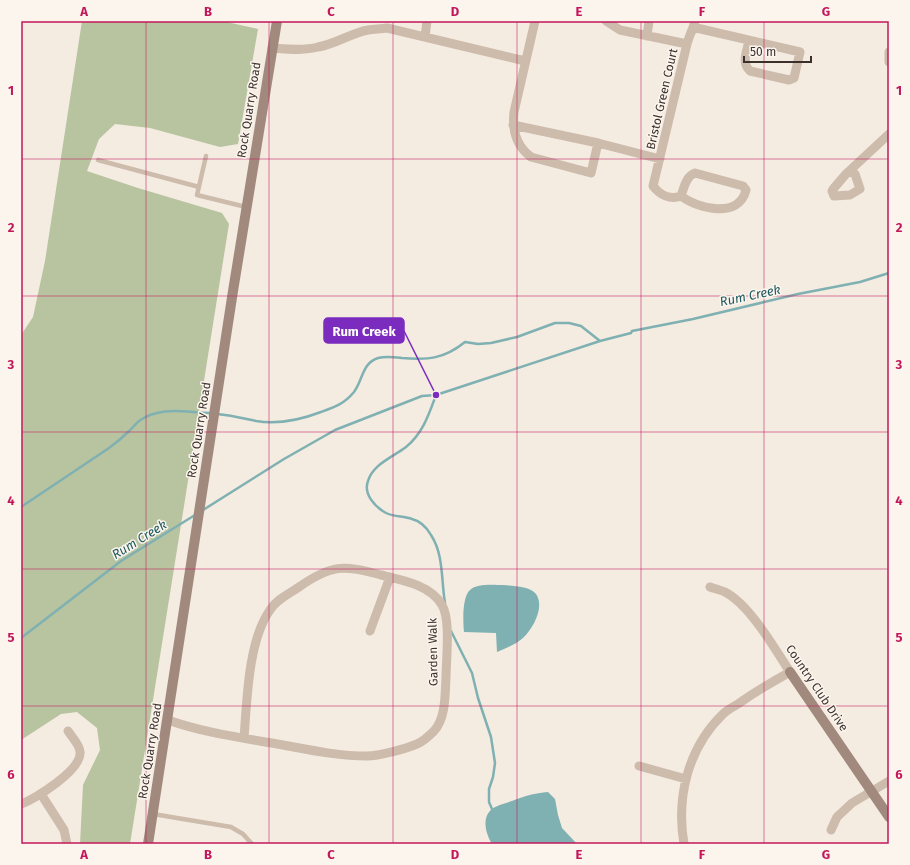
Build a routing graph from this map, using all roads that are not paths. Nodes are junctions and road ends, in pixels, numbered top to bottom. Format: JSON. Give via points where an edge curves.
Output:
{"nodes":[{"id":1,"x":277,"y":21,"type":"edge"},
{"id":2,"x":427,"y":21,"type":"edge"},
{"id":3,"x":535,"y":21,"type":"edge"},
{"id":4,"x":606,"y":21,"type":"edge"},
{"id":5,"x":649,"y":21,"type":"edge"},
{"id":6,"x":694,"y":25,"type":"edge"},
{"id":7,"x":647,"y":36,"type":"junction"},
{"id":8,"x":425,"y":37,"type":"junction"},
{"id":9,"x":749,"y":41,"type":"junction"},
{"id":10,"x":687,"y":44,"type":"junction"},
{"id":11,"x":272,"y":48,"type":"junction"},
{"id":12,"x":889,"y":52,"type":"edge"},
{"id":13,"x":525,"y":61,"type":"junction"},
{"id":14,"x":889,"y":62,"type":"edge"},
{"id":15,"x":513,"y":125,"type":"junction"},
{"id":16,"x":889,"y":134,"type":"edge"},
{"id":17,"x":598,"y":143,"type":"junction"},
{"id":18,"x":206,"y":156,"type":"dead end"},
{"id":19,"x":660,"y":159,"type":"junction"},
{"id":20,"x":98,"y":160,"type":"dead end"},
{"id":21,"x":850,"y":171,"type":"dead end"},
{"id":22,"x":199,"y":186,"type":"junction"},
{"id":23,"x":681,"y":196,"type":"junction"},
{"id":24,"x":246,"y":207,"type":"junction"},
{"id":25,"x":390,"y":577,"type":"junction"},
{"id":26,"x":710,"y":587,"type":"dead end"},
{"id":27,"x":370,"y":631,"type":"dead end"},
{"id":28,"x":790,"y":672,"type":"junction"},
{"id":29,"x":168,"y":720,"type":"junction"},
{"id":30,"x":68,"y":731,"type":"dead end"},
{"id":31,"x":244,"y":738,"type":"junction"},
{"id":32,"x":639,"y":766,"type":"dead end"},
{"id":33,"x":686,"y":779,"type":"junction"},
{"id":34,"x":889,"y":781,"type":"edge"},
{"id":35,"x":871,"y":792,"type":"junction"},
{"id":36,"x":41,"y":794,"type":"junction"},
{"id":37,"x":21,"y":804,"type":"edge"},
{"id":38,"x":153,"y":814,"type":"junction"},
{"id":39,"x":889,"y":817,"type":"edge"},
{"id":40,"x":831,"y":830,"type":"dead end"},
{"id":41,"x":67,"y":844,"type":"edge"},
{"id":42,"x":148,"y":844,"type":"edge"},
{"id":43,"x":252,"y":844,"type":"edge"},
{"id":44,"x":684,"y":844,"type":"edge"}],
"edges":[{"from":1,"to":11,"type":"street","name":"Rock Quarry Road"},
{"from":2,"to":8,"type":"street"},
{"from":3,"to":13,"type":"street"},
{"from":4,"to":7,"type":"street","name":"Bristol Green Court","via":[[620,30]]},
{"from":5,"to":7,"type":"street"},
{"from":6,"to":9,"type":"street","name":"Bristol Green Court","via":[[696,28]]},
{"from":6,"to":10,"type":"street","name":"Bristol Green Court"},
{"from":7,"to":10,"type":"street","name":"Bristol Green Court"},
{"from":8,"to":11,"type":"street","via":[[387,28],[368,30],[317,48]]},
{"from":8,"to":13,"type":"street"},
{"from":9,"to":9,"type":"street","name":"Bristol Green Court","via":[[744,63],[746,68],[789,80],[794,78],[800,52]]},
{"from":10,"to":19,"type":"street","name":"Bristol Green Court"},
{"from":11,"to":24,"type":"street","name":"Rock Quarry Road"},
{"from":12,"to":14,"type":"street"},
{"from":13,"to":15,"type":"street"},
{"from":15,"to":17,"type":"street","name":"Bristol Green Court"},
{"from":15,"to":17,"type":"street","via":[[514,135],[523,152],[531,157],[591,173]]},
{"from":16,"to":21,"type":"street"},
{"from":17,"to":19,"type":"street","name":"Bristol Green Court"},
{"from":18,"to":22,"type":"lane"},
{"from":19,"to":23,"type":"street","name":"Bristol Green Court","via":[[653,186],[660,194],[677,198]]},
{"from":20,"to":22,"type":"lane"},
{"from":22,"to":24,"type":"lane","via":[[197,195]]},
{"from":23,"to":23,"type":"street","name":"Bristol Green Court","via":[[686,182],[694,173],[743,186],[746,190],[738,203],[727,209],[718,210],[690,203]]},
{"from":24,"to":29,"type":"street","name":"Rock Quarry Road"},
{"from":25,"to":27,"type":"street"},
{"from":25,"to":31,"type":"street","name":"Garden Walk","via":[[346,568],[328,570],[314,576],[270,609],[262,623],[254,651],[247,693]]},
{"from":25,"to":31,"type":"street","name":"Garden Walk","via":[[414,584],[434,594],[444,606],[447,626],[445,697],[440,720],[434,731],[418,744],[368,756],[333,754]]},
{"from":26,"to":28,"type":"street","name":"Country Club Drive","via":[[726,592],[743,606],[759,625]]},
{"from":28,"to":33,"type":"street","via":[[723,714],[704,738],[691,762]]},
{"from":28,"to":35,"type":"street","name":"Country Club Drive"},
{"from":29,"to":31,"type":"street","name":"Garden Walk"},
{"from":29,"to":38,"type":"street","name":"Rock Quarry Road"},
{"from":30,"to":36,"type":"street","via":[[80,749],[80,758],[67,774]]},
{"from":32,"to":33,"type":"street"},
{"from":33,"to":44,"type":"street","via":[[682,807]]},
{"from":34,"to":35,"type":"street"},
{"from":35,"to":39,"type":"street","name":"Country Club Drive"},
{"from":35,"to":40,"type":"street","via":[[852,803],[837,817]]},
{"from":36,"to":37,"type":"street"},
{"from":36,"to":41,"type":"street","via":[[64,830]]},
{"from":38,"to":42,"type":"street","name":"Rock Quarry Road"},
{"from":38,"to":43,"type":"lane","via":[[231,827],[243,834]]}]}
